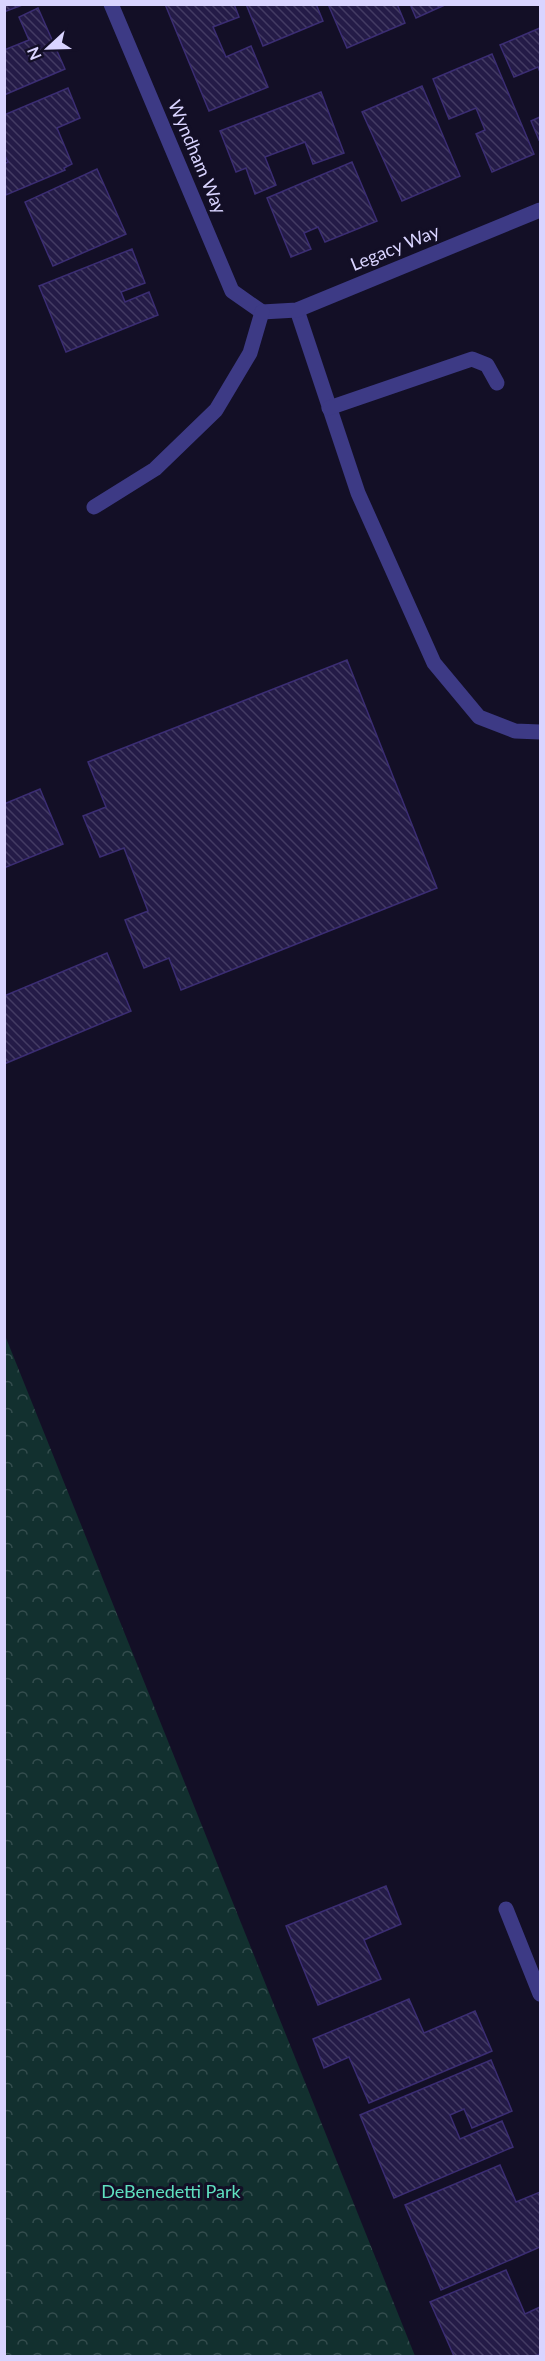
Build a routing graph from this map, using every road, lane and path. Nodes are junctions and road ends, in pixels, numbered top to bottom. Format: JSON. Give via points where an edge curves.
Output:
{"nodes":[{"id":1,"x":111,"y":4,"type":"edge"},
{"id":2,"x":540,"y":210,"type":"edge"},
{"id":3,"x":297,"y":310,"type":"junction"},
{"id":4,"x":262,"y":312,"type":"junction"},
{"id":5,"x":497,"y":384,"type":"dead end"},
{"id":6,"x":329,"y":408,"type":"junction"},
{"id":7,"x":94,"y":507,"type":"dead end"},
{"id":8,"x":540,"y":732,"type":"edge"},
{"id":9,"x":506,"y":1909,"type":"dead end"},
{"id":10,"x":540,"y":1994,"type":"edge"}],
"edges":[{"from":1,"to":4,"type":"street","name":"Wyndham Way","via":[[232,291]]},
{"from":2,"to":3,"type":"street","name":"Legacy Way"},
{"from":3,"to":4,"type":"street","name":"Legacy Way"},
{"from":3,"to":6,"type":"street"},
{"from":4,"to":7,"type":"street","via":[[250,353],[216,410],[155,469]]},
{"from":5,"to":6,"type":"street","via":[[487,365],[472,359]]},
{"from":6,"to":8,"type":"street","via":[[358,494],[434,663],[479,717],[514,731]]},
{"from":9,"to":10,"type":"street"}]}
